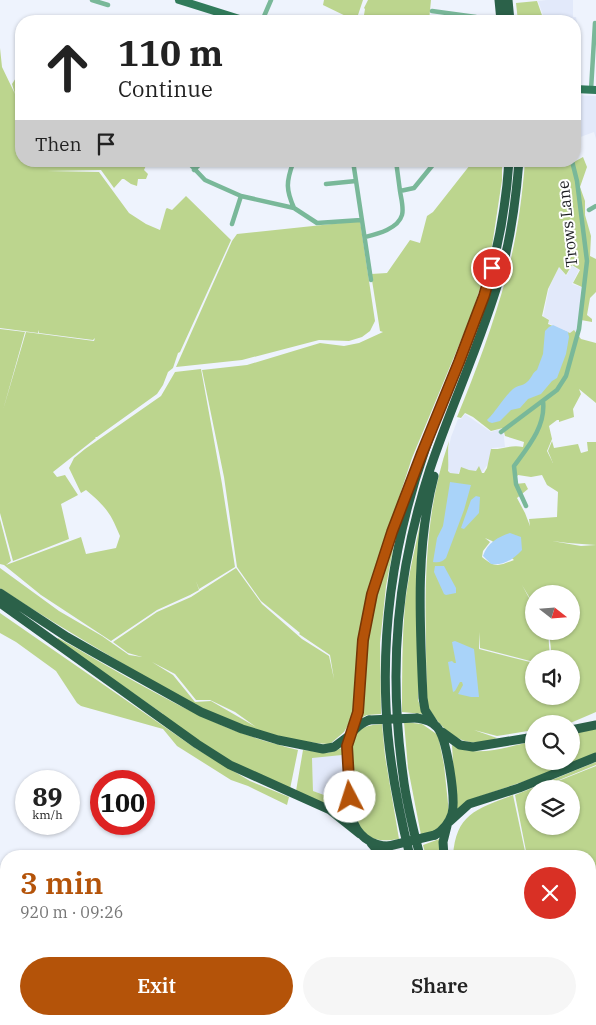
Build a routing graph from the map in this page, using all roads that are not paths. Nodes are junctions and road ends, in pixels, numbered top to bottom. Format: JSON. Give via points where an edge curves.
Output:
{"nodes":[{"id":1,"x":92,"y":0,"type":"edge"},
{"id":2,"x":179,"y":0,"type":"edge"},
{"id":3,"x":271,"y":0,"type":"edge"},
{"id":4,"x":499,"y":0,"type":"edge"},
{"id":5,"x":508,"y":0,"type":"edge"},
{"id":6,"x":108,"y":6,"type":"dead end"},
{"id":7,"x":505,"y":10,"type":"junction"},
{"id":8,"x":432,"y":11,"type":"dead end"},
{"id":9,"x":454,"y":14,"type":"joint"},
{"id":10,"x":227,"y":15,"type":"edge"},
{"id":11,"x":265,"y":15,"type":"edge"},
{"id":12,"x":461,"y":15,"type":"edge"},
{"id":13,"x":503,"y":15,"type":"edge"},
{"id":14,"x":507,"y":15,"type":"edge"},
{"id":15,"x":595,"y":23,"type":"edge"},
{"id":16,"x":594,"y":40,"type":"edge"},
{"id":17,"x":581,"y":89,"type":"edge"},
{"id":18,"x":594,"y":90,"type":"edge"},
{"id":19,"x":192,"y":167,"type":"edge"},
{"id":20,"x":198,"y":167,"type":"edge"},
{"id":21,"x":292,"y":167,"type":"edge"},
{"id":22,"x":354,"y":167,"type":"edge"},
{"id":23,"x":397,"y":167,"type":"edge"},
{"id":24,"x":431,"y":167,"type":"edge"},
{"id":25,"x":508,"y":167,"type":"edge"},
{"id":26,"x":518,"y":167,"type":"edge"},
{"id":27,"x":573,"y":167,"type":"edge"},
{"id":28,"x":194,"y":170,"type":"junction"},
{"id":29,"x":356,"y":181,"type":"junction"},
{"id":30,"x":326,"y":184,"type":"dead end"},
{"id":31,"x":400,"y":190,"type":"junction"},
{"id":32,"x":241,"y":196,"type":"junction"},
{"id":33,"x":596,"y":206,"type":"edge"},
{"id":34,"x":294,"y":208,"type":"junction"},
{"id":35,"x":589,"y":210,"type":"dead end"},
{"id":36,"x":361,"y":220,"type":"junction"},
{"id":37,"x":232,"y":224,"type":"dead end"},
{"id":38,"x":365,"y":238,"type":"junction"},
{"id":39,"x":371,"y":280,"type":"dead end"},
{"id":40,"x":464,"y":378,"type":"junction"},
{"id":41,"x":543,"y":401,"type":"junction"},
{"id":42,"x":436,"y":418,"type":"junction"},
{"id":43,"x":501,"y":432,"type":"dead end"},
{"id":44,"x":526,"y":506,"type":"dead end"},
{"id":45,"x":0,"y":593,"type":"edge"},
{"id":46,"x":0,"y":603,"type":"edge"},
{"id":47,"x":0,"y":609,"type":"edge"},
{"id":48,"x":61,"y":646,"type":"junction"},
{"id":49,"x":596,"y":726,"type":"edge"},
{"id":50,"x":437,"y":727,"type":"junction"},
{"id":51,"x":580,"y":729,"type":"edge"},
{"id":52,"x":351,"y":734,"type":"junction"},
{"id":53,"x":525,"y":739,"type":"edge"},
{"id":54,"x":596,"y":757,"type":"edge"},
{"id":55,"x":448,"y":824,"type":"junction"},
{"id":56,"x":360,"y":834,"type":"junction"},
{"id":57,"x":370,"y":841,"type":"junction"},
{"id":58,"x":377,"y":850,"type":"edge"},
{"id":59,"x":409,"y":850,"type":"edge"},
{"id":60,"x":419,"y":850,"type":"edge"},
{"id":61,"x":444,"y":850,"type":"edge"}],
"edges":[{"from":1,"to":6,"type":"street"},
{"from":2,"to":10,"type":"main road"},
{"from":3,"to":11,"type":"street"},
{"from":4,"to":7,"type":"highway"},
{"from":5,"to":7,"type":"highway"},
{"from":7,"to":13,"type":"highway"},
{"from":7,"to":14,"type":"highway"},
{"from":8,"to":9,"type":"street"},
{"from":9,"to":12,"type":"street"},
{"from":15,"to":16,"type":"street"},
{"from":16,"to":18,"type":"street"},
{"from":17,"to":18,"type":"main road"},
{"from":19,"to":28,"type":"street"},
{"from":20,"to":28,"type":"street"},
{"from":21,"to":34,"type":"street","via":[[288,194]]},
{"from":22,"to":29,"type":"street"},
{"from":23,"to":31,"type":"street"},
{"from":24,"to":31,"type":"street","via":[[414,188]]},
{"from":25,"to":42,"type":"highway","via":[[505,203],[484,296]]},
{"from":26,"to":40,"type":"highway","via":[[515,205],[502,271]]},
{"from":27,"to":41,"type":"street","name":"Trows Lane","via":[[587,261],[580,321],[566,376],[557,390]]},
{"from":28,"to":32,"type":"street","via":[[205,180]]},
{"from":29,"to":30,"type":"street"},
{"from":29,"to":36,"type":"street"},
{"from":31,"to":38,"type":"street","via":[[403,214],[398,222]]},
{"from":32,"to":34,"type":"street"},
{"from":32,"to":37,"type":"street"},
{"from":33,"to":35,"type":"street"},
{"from":34,"to":36,"type":"street","via":[[317,223]]},
{"from":36,"to":38,"type":"street"},
{"from":38,"to":39,"type":"street"},
{"from":40,"to":50,"type":"highway","via":[[433,478],[423,538],[423,698],[425,710]]},
{"from":40,"to":60,"type":"highway","via":[[416,515],[402,577],[397,626],[398,731],[403,776]]},
{"from":41,"to":43,"type":"street","name":"Trows Lane"},
{"from":41,"to":44,"type":"street","via":[[542,420],[514,466],[516,484]]},
{"from":42,"to":52,"type":"highway","via":[[372,594],[363,640],[358,712]]},
{"from":42,"to":59,"type":"highway","via":[[404,519],[387,623],[386,708],[394,778]]},
{"from":45,"to":52,"type":"highway","via":[[67,637],[201,712],[242,729],[311,747],[330,748]]},
{"from":46,"to":48,"type":"highway"},
{"from":47,"to":48,"type":"highway"},
{"from":48,"to":56,"type":"highway","via":[[230,765],[338,814]]},
{"from":49,"to":51,"type":"highway"},
{"from":50,"to":52,"type":"highway","bridge":true,"via":[[417,718],[369,720]]},
{"from":50,"to":53,"type":"highway","via":[[455,742],[468,747]]},
{"from":50,"to":55,"type":"highway","via":[[446,746],[453,805]]},
{"from":52,"to":56,"type":"highway","via":[[347,749],[352,814]]},
{"from":54,"to":55,"type":"highway","via":[[469,804]]},
{"from":55,"to":57,"type":"highway","bridge":true,"via":[[435,834],[388,846]]},
{"from":55,"to":61,"type":"highway"},
{"from":56,"to":57,"type":"highway"},
{"from":57,"to":58,"type":"highway"}]}
